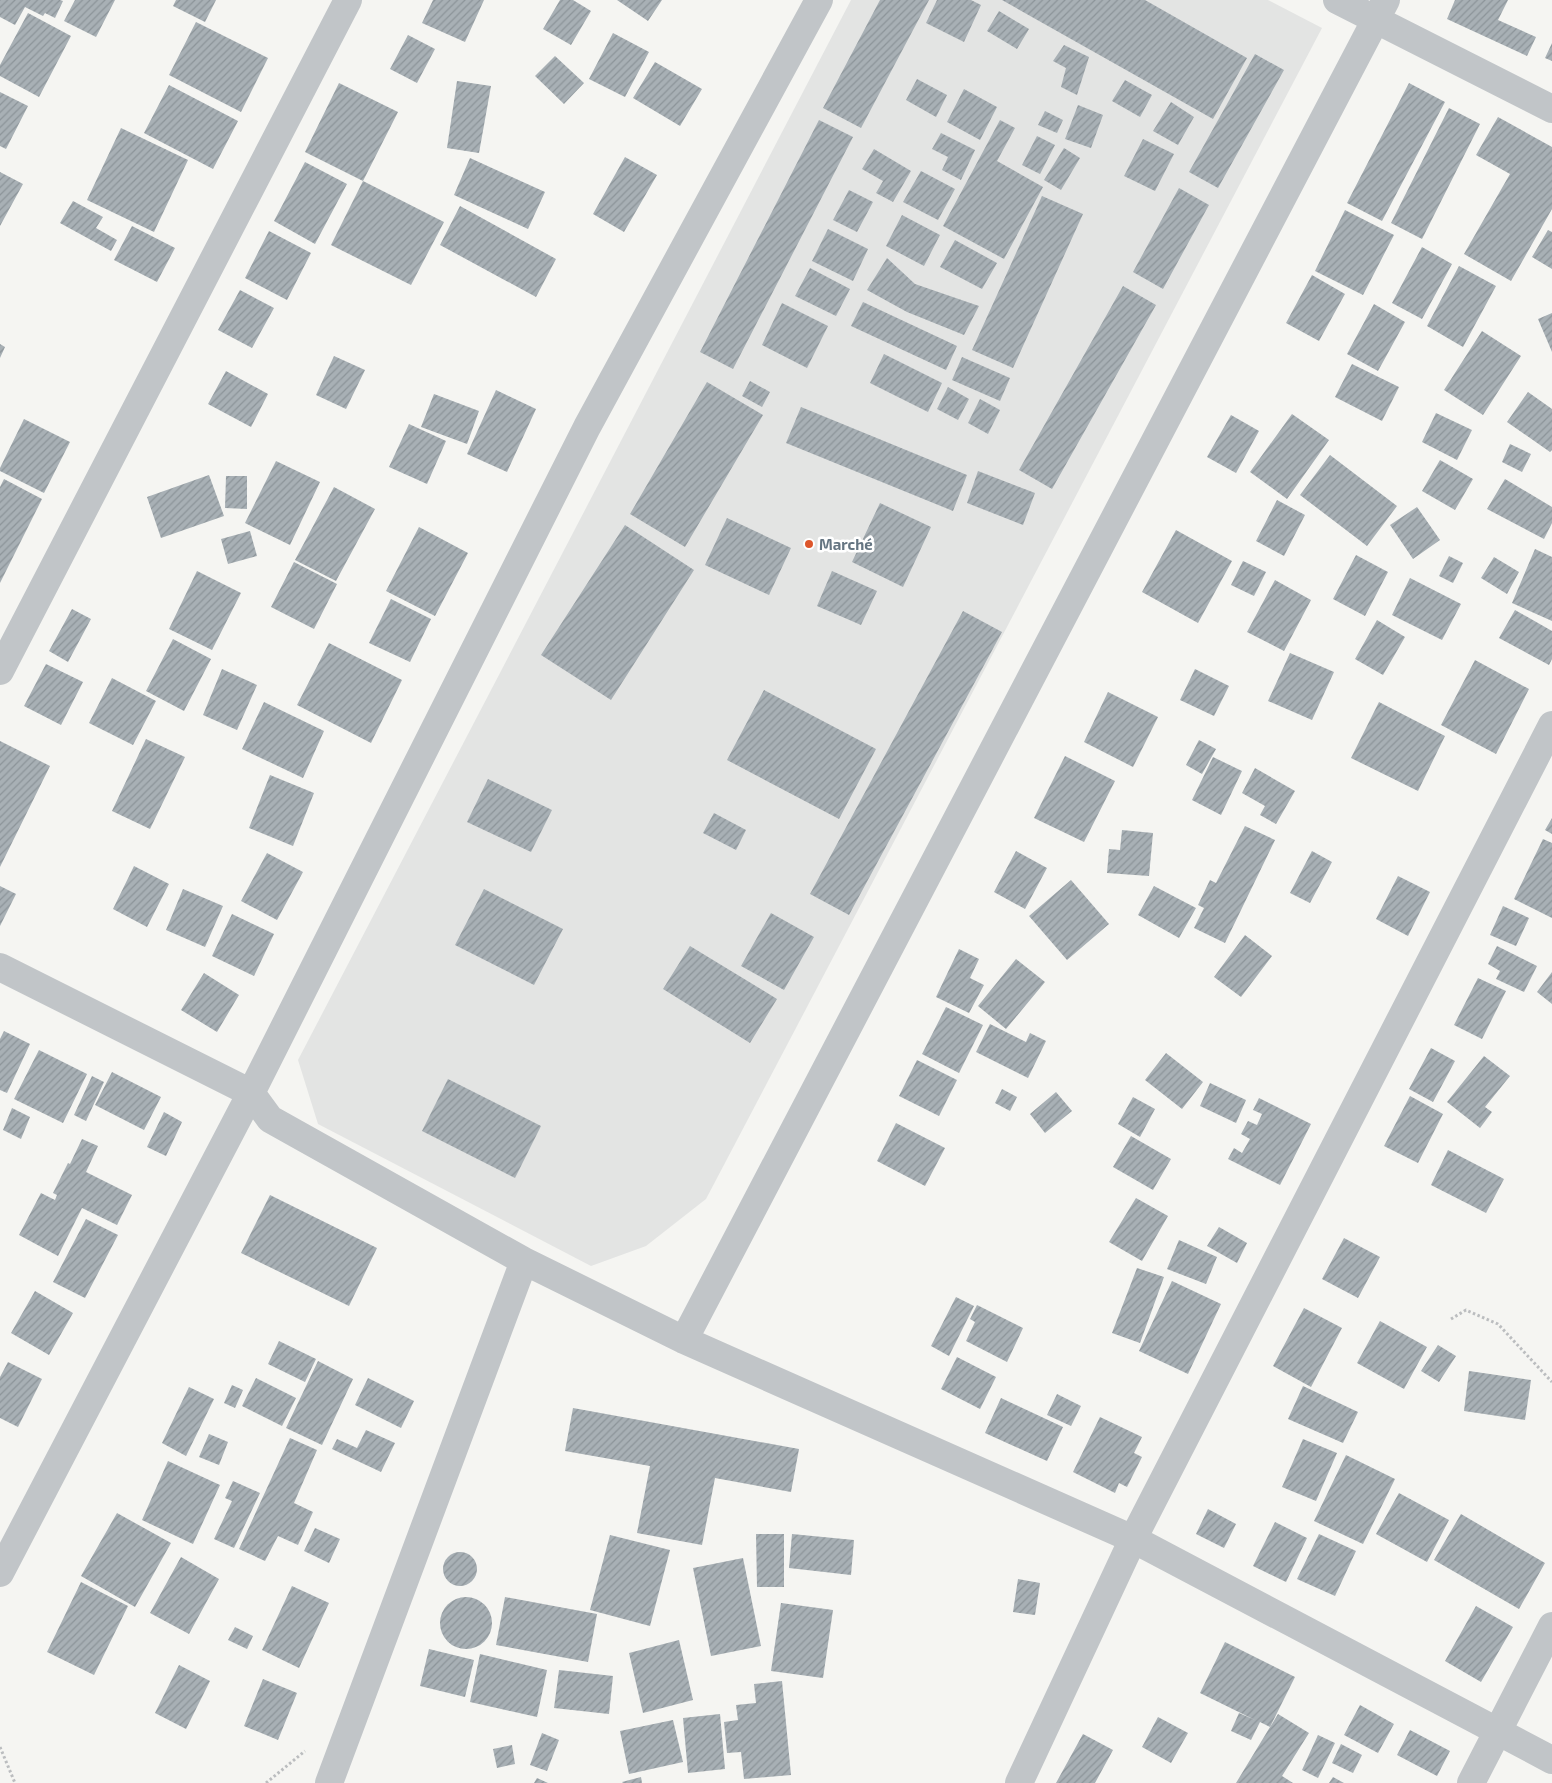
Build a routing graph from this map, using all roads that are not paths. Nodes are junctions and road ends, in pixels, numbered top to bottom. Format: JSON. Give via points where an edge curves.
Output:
{"nodes":[{"id":1,"x":348,"y":0,"type":"edge"},
{"id":2,"x":819,"y":0,"type":"edge"},
{"id":3,"x":1337,"y":0,"type":"edge"},
{"id":4,"x":1381,"y":10,"type":"edge"},
{"id":5,"x":1552,"y":109,"type":"edge"},
{"id":6,"x":0,"y":671,"type":"edge"},
{"id":7,"x":1552,"y":725,"type":"edge"},
{"id":8,"x":0,"y":967,"type":"edge"},
{"id":9,"x":251,"y":1093,"type":"junction"},
{"id":10,"x":524,"y":1261,"type":"junction"},
{"id":11,"x":684,"y":1340,"type":"junction"},
{"id":12,"x":1133,"y":1539,"type":"junction"},
{"id":13,"x":0,"y":1573,"type":"edge"},
{"id":14,"x":1552,"y":1626,"type":"edge"},
{"id":15,"x":1498,"y":1731,"type":"junction"},
{"id":16,"x":1552,"y":1760,"type":"edge"},
{"id":17,"x":329,"y":1783,"type":"edge"},
{"id":18,"x":1020,"y":1783,"type":"edge"},
{"id":19,"x":1471,"y":1783,"type":"edge"}],
"edges":[{"from":1,"to":6,"type":"street"},
{"from":2,"to":9,"type":"street","via":[[587,427]]},
{"from":3,"to":4,"type":"street"},
{"from":4,"to":5,"type":"street"},
{"from":4,"to":11,"type":"street"},
{"from":7,"to":12,"type":"street"},
{"from":8,"to":9,"type":"street"},
{"from":9,"to":10,"type":"street","via":[[270,1120]]},
{"from":9,"to":13,"type":"street"},
{"from":10,"to":11,"type":"street"},
{"from":10,"to":17,"type":"street"},
{"from":11,"to":12,"type":"street"},
{"from":12,"to":15,"type":"street"},
{"from":12,"to":18,"type":"street"},
{"from":14,"to":15,"type":"street"},
{"from":15,"to":16,"type":"street"},
{"from":15,"to":19,"type":"street"}]}
